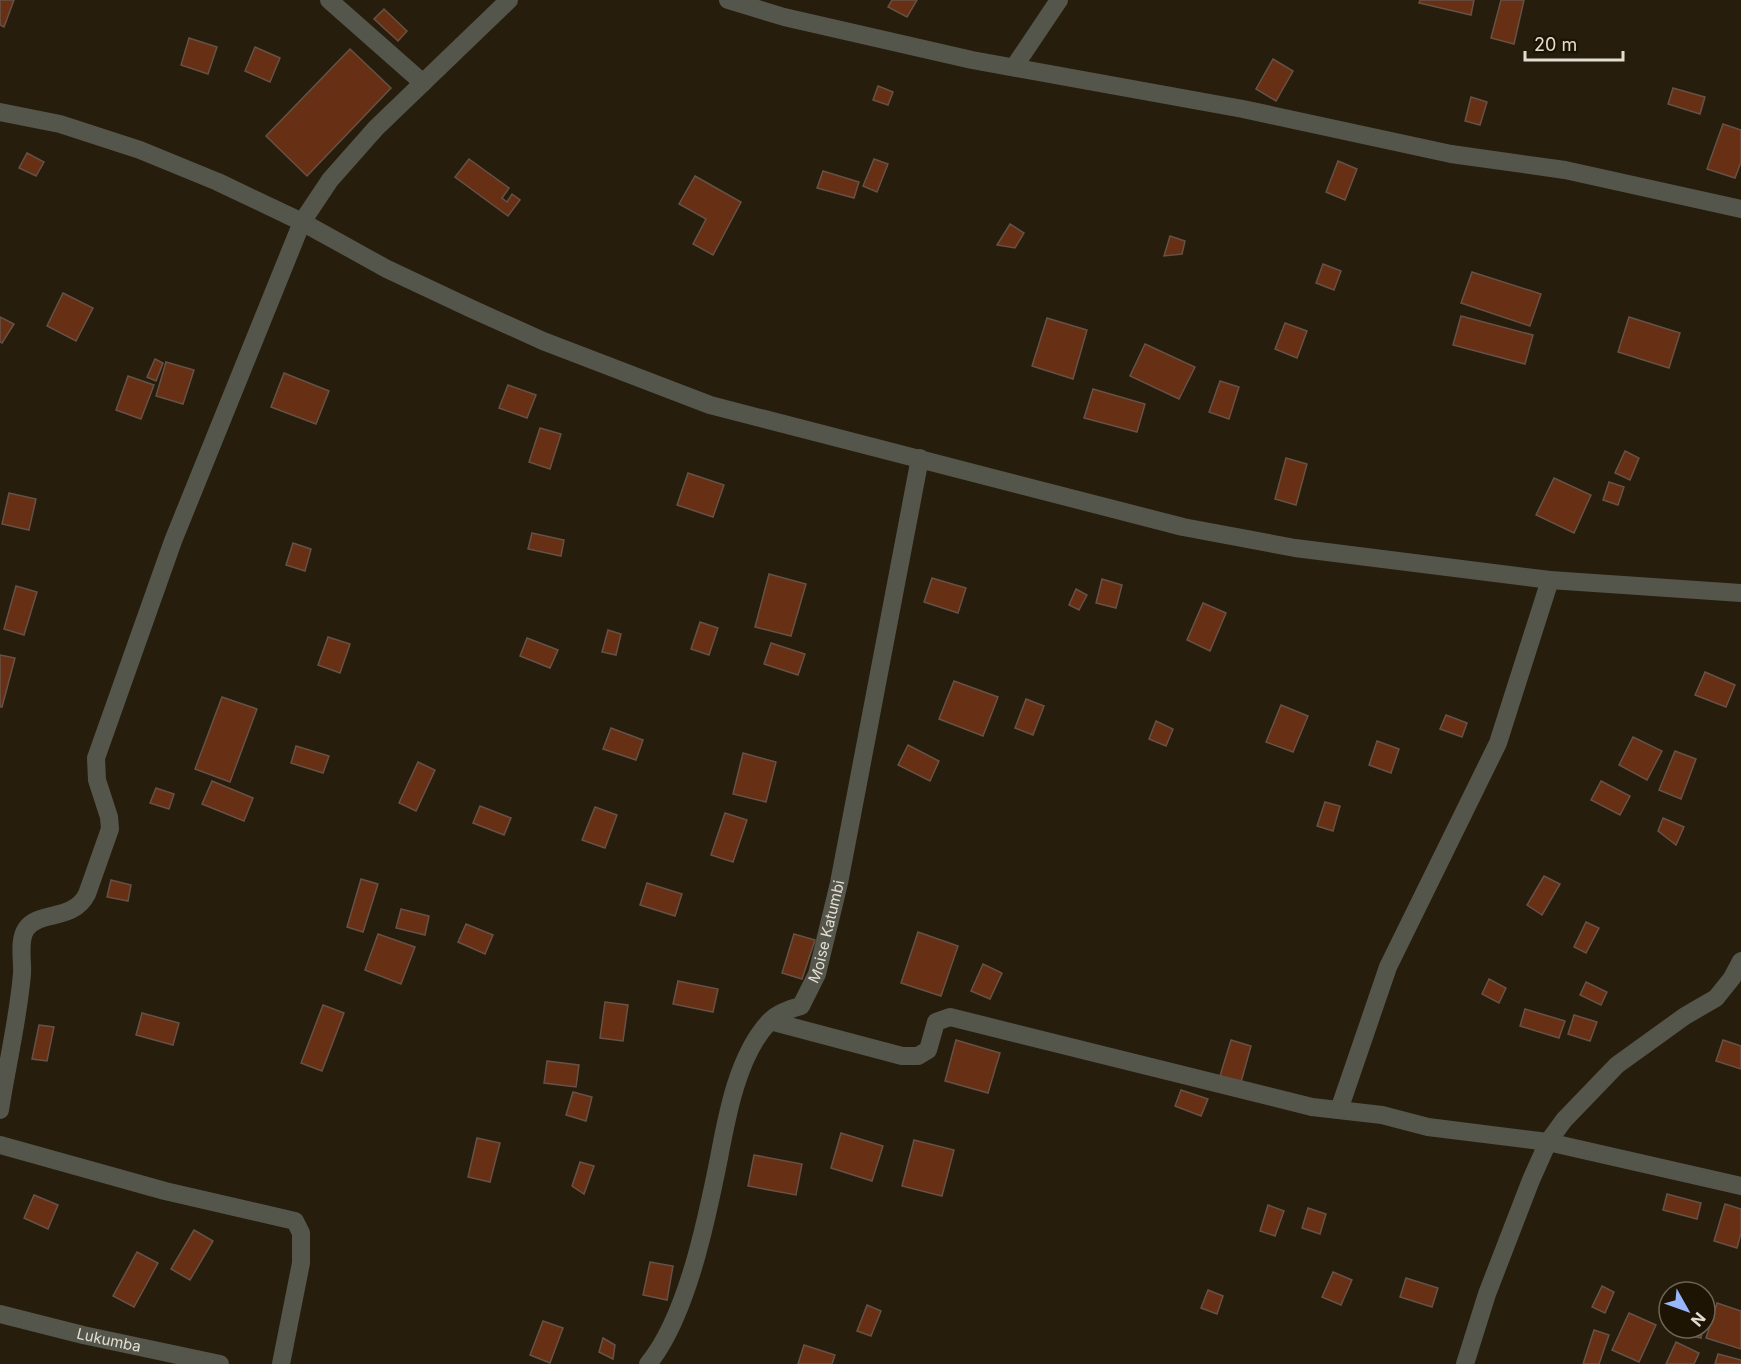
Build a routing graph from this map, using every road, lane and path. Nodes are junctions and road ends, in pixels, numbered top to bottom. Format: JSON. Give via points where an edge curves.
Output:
{"nodes":[{"id":1,"x":329,"y":0,"type":"edge"},
{"id":2,"x":509,"y":0,"type":"edge"},
{"id":3,"x":728,"y":0,"type":"edge"},
{"id":4,"x":1059,"y":0,"type":"edge"},
{"id":5,"x":1014,"y":67,"type":"junction"},
{"id":6,"x":423,"y":83,"type":"junction"},
{"id":7,"x":0,"y":112,"type":"edge"},
{"id":8,"x":1741,"y":209,"type":"edge"},
{"id":9,"x":302,"y":222,"type":"junction"},
{"id":10,"x":920,"y":458,"type":"junction"},
{"id":11,"x":1550,"y":580,"type":"junction"},
{"id":12,"x":1741,"y":593,"type":"edge"},
{"id":13,"x":1741,"y":961,"type":"edge"},
{"id":14,"x":770,"y":1021,"type":"junction"},
{"id":15,"x":0,"y":1110,"type":"edge"},
{"id":16,"x":1339,"y":1110,"type":"junction"},
{"id":17,"x":1548,"y":1142,"type":"junction"},
{"id":18,"x":0,"y":1145,"type":"edge"},
{"id":19,"x":1741,"y":1186,"type":"edge"},
{"id":20,"x":0,"y":1314,"type":"edge"},
{"id":21,"x":219,"y":1364,"type":"edge"},
{"id":22,"x":281,"y":1364,"type":"edge"},
{"id":23,"x":648,"y":1364,"type":"edge"},
{"id":24,"x":1465,"y":1364,"type":"edge"}],
"edges":[{"from":1,"to":6,"type":"street"},
{"from":2,"to":6,"type":"street"},
{"from":3,"to":5,"type":"street","via":[[784,17]]},
{"from":4,"to":5,"type":"street"},
{"from":5,"to":8,"type":"street","via":[[1243,109],[1451,154],[1565,170]]},
{"from":6,"to":9,"type":"street","via":[[330,180]]},
{"from":7,"to":9,"type":"street","via":[[60,124],[140,150]]},
{"from":9,"to":10,"type":"street","via":[[461,304],[624,373],[710,405]]},
{"from":9,"to":15,"type":"street","via":[[173,541],[96,758],[97,780],[110,829],[87,894],[73,910],[32,923],[23,936],[22,975]]},
{"from":10,"to":11,"type":"street","via":[[1205,531],[1295,549]]},
{"from":10,"to":14,"type":"street","name":"Moise Katumbi","via":[[824,948],[814,983],[801,1006]]},
{"from":11,"to":12,"type":"street"},
{"from":11,"to":16,"type":"street","via":[[1498,743],[1388,968]]},
{"from":13,"to":17,"type":"street","via":[[1716,998],[1617,1065]]},
{"from":14,"to":16,"type":"street","via":[[902,1056],[918,1056],[928,1050],[936,1022],[950,1017],[1312,1107]]},
{"from":14,"to":23,"type":"street","via":[[742,1068],[694,1261],[675,1317],[661,1348]]},
{"from":16,"to":17,"type":"street","via":[[1382,1115],[1428,1127]]},
{"from":17,"to":19,"type":"street"},
{"from":17,"to":24,"type":"street","via":[[1487,1294]]},
{"from":18,"to":22,"type":"street","via":[[165,1191],[295,1221],[301,1233],[300,1263]]},
{"from":20,"to":21,"type":"street","name":"Lukumba"}]}
